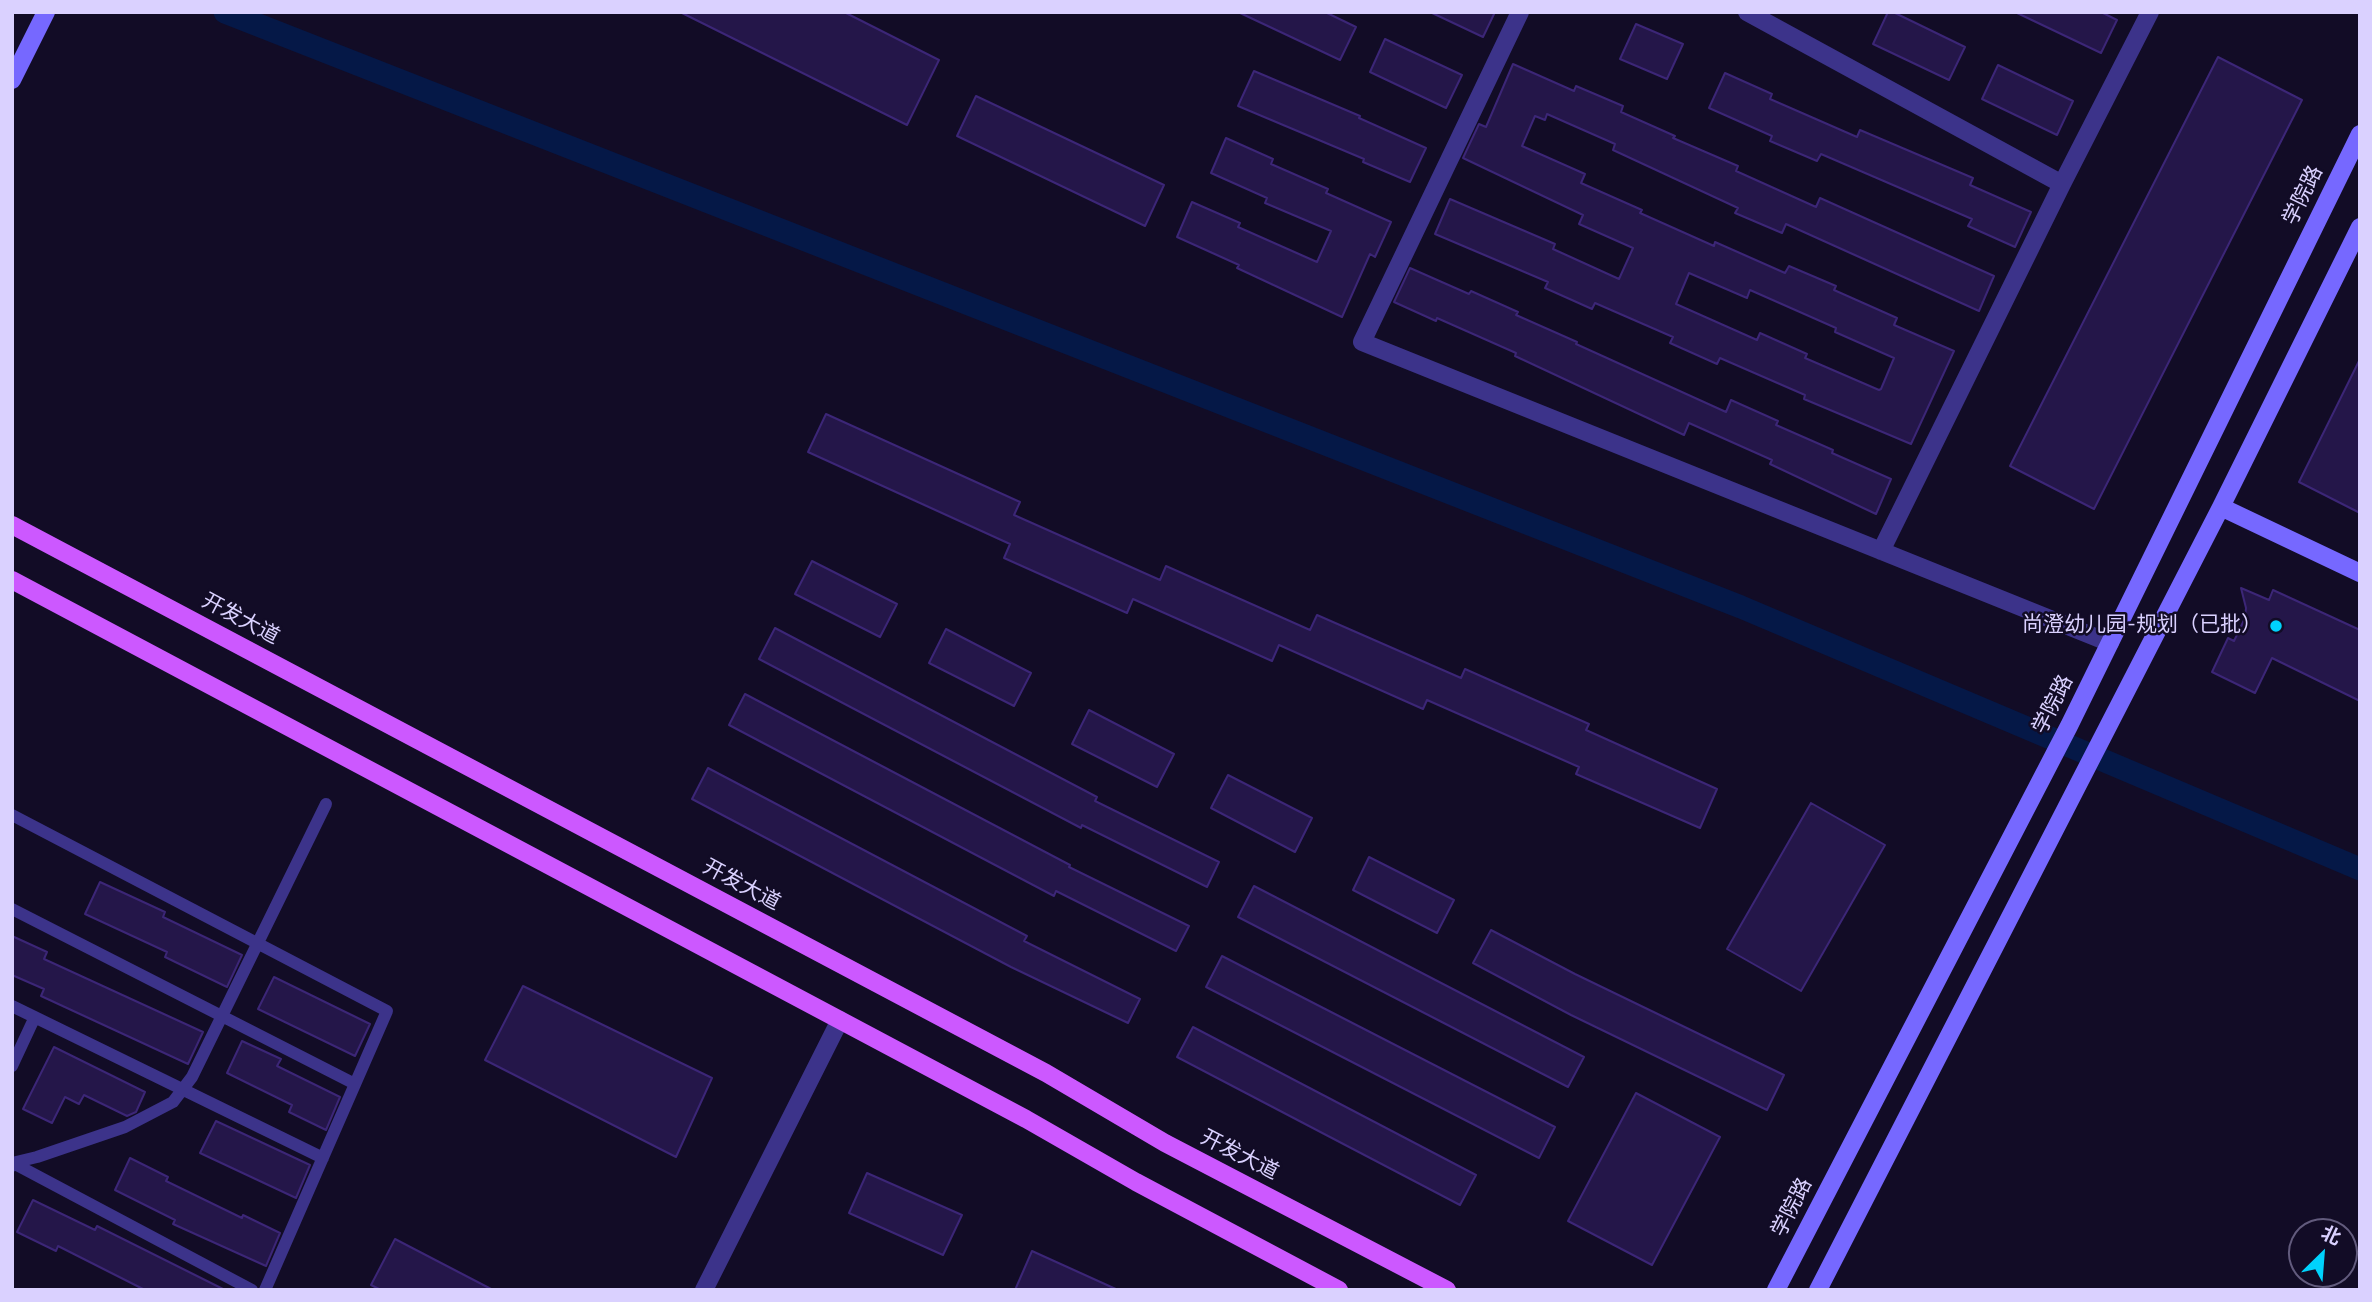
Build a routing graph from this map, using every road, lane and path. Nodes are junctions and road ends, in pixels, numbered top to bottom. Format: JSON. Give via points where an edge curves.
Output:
{"nodes":[{"id":1,"x":46,"y":12,"type":"edge"},
{"id":2,"x":1520,"y":12,"type":"edge"},
{"id":3,"x":1747,"y":12,"type":"edge"},
{"id":4,"x":2150,"y":12,"type":"edge"},
{"id":5,"x":12,"y":80,"type":"edge"},
{"id":6,"x":2360,"y":134,"type":"edge"},
{"id":7,"x":2062,"y":184,"type":"junction"},
{"id":8,"x":2360,"y":227,"type":"edge"},
{"id":9,"x":2221,"y":507,"type":"junction"},
{"id":10,"x":12,"y":525,"type":"edge"},
{"id":11,"x":1881,"y":551,"type":"junction"},
{"id":12,"x":2360,"y":573,"type":"edge"},
{"id":13,"x":12,"y":580,"type":"edge"},
{"id":14,"x":2110,"y":643,"type":"junction"},
{"id":15,"x":326,"y":804,"type":"dead end"},
{"id":16,"x":12,"y":815,"type":"edge"},
{"id":17,"x":12,"y":909,"type":"edge"},
{"id":18,"x":257,"y":945,"type":"junction"},
{"id":19,"x":12,"y":1006,"type":"edge"},
{"id":20,"x":223,"y":1015,"type":"junction"},
{"id":21,"x":840,"y":1020,"type":"junction"},
{"id":22,"x":33,"y":1021,"type":"dead end"},
{"id":23,"x":12,"y":1066,"type":"edge"},
{"id":24,"x":355,"y":1084,"type":"junction"},
{"id":25,"x":183,"y":1088,"type":"junction"},
{"id":26,"x":323,"y":1158,"type":"junction"},
{"id":27,"x":13,"y":1164,"type":"edge"},
{"id":28,"x":252,"y":1290,"type":"edge"},
{"id":29,"x":265,"y":1290,"type":"edge"},
{"id":30,"x":704,"y":1290,"type":"edge"},
{"id":31,"x":1339,"y":1290,"type":"edge"},
{"id":32,"x":1447,"y":1290,"type":"edge"},
{"id":33,"x":1776,"y":1290,"type":"edge"},
{"id":34,"x":1818,"y":1290,"type":"edge"}],
"edges":[{"from":1,"to":5,"type":"main road"},
{"from":2,"to":11,"type":"street","via":[[1362,342]]},
{"from":3,"to":7,"type":"street"},
{"from":4,"to":7,"type":"street"},
{"from":6,"to":14,"type":"main road","name":"学院路"},
{"from":7,"to":11,"type":"street"},
{"from":8,"to":9,"type":"main road"},
{"from":9,"to":12,"type":"main road"},
{"from":9,"to":34,"type":"main road"},
{"from":10,"to":32,"type":"main road","name":"开发大道"},
{"from":11,"to":14,"type":"street"},
{"from":13,"to":21,"type":"main road"},
{"from":14,"to":33,"type":"main road","name":"学院路"},
{"from":15,"to":18,"type":"lane"},
{"from":16,"to":18,"type":"lane"},
{"from":17,"to":20,"type":"lane"},
{"from":18,"to":20,"type":"lane"},
{"from":18,"to":24,"type":"lane","via":[[387,1012]]},
{"from":19,"to":25,"type":"lane"},
{"from":20,"to":24,"type":"lane"},
{"from":20,"to":25,"type":"lane"},
{"from":21,"to":30,"type":"street"},
{"from":21,"to":31,"type":"main road"},
{"from":22,"to":23,"type":"lane"},
{"from":24,"to":26,"type":"lane"},
{"from":25,"to":26,"type":"lane"},
{"from":25,"to":27,"type":"lane","via":[[173,1102],[125,1127]]},
{"from":26,"to":29,"type":"lane"},
{"from":27,"to":28,"type":"lane"}]}
